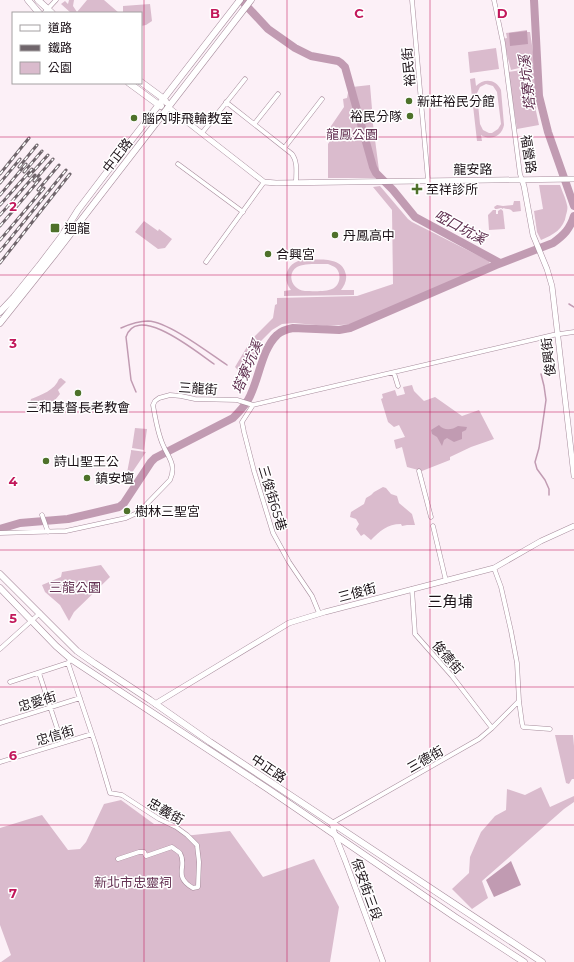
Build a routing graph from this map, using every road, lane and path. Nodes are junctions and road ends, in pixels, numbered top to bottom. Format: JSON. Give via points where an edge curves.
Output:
{"nodes":[{"id":1,"x":28,"y":0,"type":"edge"},
{"id":2,"x":38,"y":0,"type":"edge"},
{"id":3,"x":56,"y":0,"type":"edge"},
{"id":4,"x":251,"y":0,"type":"edge"},
{"id":5,"x":412,"y":0,"type":"edge"},
{"id":6,"x":494,"y":0,"type":"edge"},
{"id":7,"x":239,"y":1,"type":"edge"},
{"id":8,"x":38,"y":12,"type":"edge"},
{"id":9,"x":48,"y":12,"type":"edge"},
{"id":10,"x":244,"y":79,"type":"dead end"},
{"id":11,"x":142,"y":83,"type":"edge"},
{"id":12,"x":130,"y":84,"type":"edge"},
{"id":13,"x":278,"y":94,"type":"dead end"},
{"id":14,"x":164,"y":99,"type":"junction"},
{"id":15,"x":322,"y":99,"type":"dead end"},
{"id":16,"x":226,"y":102,"type":"junction"},
{"id":17,"x":159,"y":105,"type":"junction"},
{"id":18,"x":168,"y":107,"type":"junction"},
{"id":19,"x":255,"y":123,"type":"junction"},
{"id":20,"x":202,"y":133,"type":"junction"},
{"id":21,"x":285,"y":147,"type":"junction"},
{"id":22,"x":178,"y":164,"type":"dead end"},
{"id":23,"x":574,"y":179,"type":"edge"},
{"id":24,"x":428,"y":180,"type":"junction"},
{"id":25,"x":522,"y":180,"type":"junction"},
{"id":26,"x":264,"y":182,"type":"junction"},
{"id":27,"x":296,"y":182,"type":"junction"},
{"id":28,"x":242,"y":212,"type":"junction"},
{"id":29,"x":534,"y":239,"type":"joint"},
{"id":30,"x":206,"y":262,"type":"dead end"},
{"id":31,"x":0,"y":312,"type":"edge"},
{"id":32,"x":0,"y":323,"type":"edge"},
{"id":33,"x":574,"y":332,"type":"edge"},
{"id":34,"x":557,"y":335,"type":"junction"},
{"id":35,"x":394,"y":373,"type":"junction"},
{"id":36,"x":398,"y":386,"type":"dead end"},
{"id":37,"x":252,"y":404,"type":"junction"},
{"id":38,"x":420,"y":472,"type":"dead end"},
{"id":39,"x":574,"y":476,"type":"edge"},
{"id":40,"x":42,"y":515,"type":"dead end"},
{"id":41,"x":431,"y":517,"type":"dead end"},
{"id":42,"x":433,"y":526,"type":"dead end"},
{"id":43,"x":574,"y":526,"type":"edge"},
{"id":44,"x":48,"y":532,"type":"junction"},
{"id":45,"x":0,"y":533,"type":"edge"},
{"id":46,"x":494,"y":568,"type":"junction"},
{"id":47,"x":0,"y":574,"type":"edge"},
{"id":48,"x":446,"y":581,"type":"junction"},
{"id":49,"x":0,"y":588,"type":"edge"},
{"id":50,"x":412,"y":590,"type":"junction"},
{"id":51,"x":40,"y":613,"type":"junction"},
{"id":52,"x":319,"y":613,"type":"junction"},
{"id":53,"x":32,"y":620,"type":"junction"},
{"id":54,"x":0,"y":649,"type":"edge"},
{"id":55,"x":77,"y":651,"type":"junction"},
{"id":56,"x":69,"y":661,"type":"junction"},
{"id":57,"x":39,"y":673,"type":"junction"},
{"id":58,"x":10,"y":682,"type":"dead end"},
{"id":59,"x":80,"y":698,"type":"junction"},
{"id":60,"x":519,"y":701,"type":"junction"},
{"id":61,"x":155,"y":704,"type":"junction"},
{"id":62,"x":50,"y":707,"type":"junction"},
{"id":63,"x":147,"y":710,"type":"junction"},
{"id":64,"x":0,"y":723,"type":"edge"},
{"id":65,"x":492,"y":728,"type":"junction"},
{"id":66,"x":550,"y":729,"type":"dead end"},
{"id":67,"x":92,"y":734,"type":"junction"},
{"id":68,"x":62,"y":743,"type":"junction"},
{"id":69,"x":0,"y":762,"type":"edge"},
{"id":70,"x":332,"y":823,"type":"junction"},
{"id":71,"x":335,"y":835,"type":"junction"},
{"id":72,"x":118,"y":859,"type":"dead end"},
{"id":73,"x":383,"y":962,"type":"edge"},
{"id":74,"x":524,"y":962,"type":"edge"},
{"id":75,"x":542,"y":962,"type":"edge"}],
"edges":[{"from":1,"to":8,"type":"main road"},
{"from":2,"to":9,"type":"main road"},
{"from":3,"to":9,"type":"street"},
{"from":4,"to":18,"type":"main road","name":"中正路"},
{"from":5,"to":24,"type":"street","name":"裕民街"},
{"from":6,"to":25,"type":"street","name":"福營路","via":[[503,43]]},
{"from":7,"to":14,"type":"main road","name":"中正路"},
{"from":10,"to":16,"type":"street"},
{"from":11,"to":14,"type":"main road"},
{"from":12,"to":17,"type":"main road"},
{"from":13,"to":19,"type":"street"},
{"from":14,"to":17,"type":"main road","name":"中正路"},
{"from":14,"to":18,"type":"main road"},
{"from":15,"to":21,"type":"street"},
{"from":16,"to":19,"type":"street"},
{"from":16,"to":20,"type":"street"},
{"from":17,"to":18,"type":"main road"},
{"from":17,"to":31,"type":"main road","name":"中正路","via":[[78,210],[39,266]]},
{"from":18,"to":20,"type":"street"},
{"from":18,"to":32,"type":"main road","name":"中正路"},
{"from":19,"to":21,"type":"street"},
{"from":20,"to":26,"type":"street"},
{"from":21,"to":27,"type":"street","via":[[295,157]]},
{"from":22,"to":28,"type":"street"},
{"from":23,"to":25,"type":"street","name":"龍安路"},
{"from":24,"to":25,"type":"street","name":"龍安路"},
{"from":24,"to":27,"type":"street","name":"龍安路"},
{"from":25,"to":29,"type":"street","name":"福營路"},
{"from":26,"to":27,"type":"street"},
{"from":26,"to":28,"type":"street"},
{"from":28,"to":30,"type":"street"},
{"from":29,"to":34,"type":"street","name":"俊興街","via":[[550,276]]},
{"from":33,"to":34,"type":"street","name":"三龍街"},
{"from":34,"to":35,"type":"street","name":"三龍街"},
{"from":34,"to":39,"type":"street","name":"俊興街"},
{"from":35,"to":36,"type":"street"},
{"from":35,"to":37,"type":"street","name":"三龍街"},
{"from":37,"to":44,"type":"street","name":"三龍街","via":[[237,400],[177,396],[159,398],[153,405],[163,445],[173,468],[170,480],[139,512],[126,518],[66,531]]},
{"from":37,"to":52,"type":"street","name":"三俊街65巷","via":[[242,422],[269,523],[276,540],[312,596]]},
{"from":38,"to":41,"type":"street"},
{"from":40,"to":44,"type":"street"},
{"from":42,"to":48,"type":"street"},
{"from":43,"to":46,"type":"street","name":"三俊街","via":[[541,541]]},
{"from":44,"to":45,"type":"street","name":"三龍街"},
{"from":46,"to":48,"type":"street","name":"三俊街"},
{"from":46,"to":60,"type":"street","via":[[512,631]]},
{"from":47,"to":51,"type":"main road","name":"中正路"},
{"from":48,"to":50,"type":"street","name":"三俊街"},
{"from":49,"to":53,"type":"main road","name":"中正路"},
{"from":50,"to":52,"type":"street","name":"三俊街"},
{"from":50,"to":65,"type":"street","name":"俊德街","via":[[415,634],[452,676]]},
{"from":51,"to":53,"type":"street"},
{"from":51,"to":55,"type":"main road","name":"中正路"},
{"from":52,"to":61,"type":"street","name":"三俊街","via":[[289,623]]},
{"from":53,"to":54,"type":"street"},
{"from":53,"to":56,"type":"main road","name":"中正路"},
{"from":55,"to":56,"type":"main road"},
{"from":55,"to":61,"type":"main road","name":"中正路"},
{"from":56,"to":57,"type":"street"},
{"from":56,"to":59,"type":"street","name":"忠義街"},
{"from":56,"to":63,"type":"main road","name":"中正路"},
{"from":57,"to":58,"type":"street"},
{"from":57,"to":62,"type":"street"},
{"from":59,"to":62,"type":"street","name":"忠愛街"},
{"from":59,"to":67,"type":"street","name":"忠義街"},
{"from":60,"to":65,"type":"street","name":"三德街"},
{"from":60,"to":66,"type":"street","via":[[524,727]]},
{"from":61,"to":63,"type":"main road"},
{"from":61,"to":70,"type":"main road","name":"中正路"},
{"from":62,"to":64,"type":"street","name":"忠愛街"},
{"from":62,"to":68,"type":"street"},
{"from":63,"to":71,"type":"main road","name":"中正路"},
{"from":65,"to":70,"type":"street","name":"三德街","via":[[465,747]]},
{"from":67,"to":68,"type":"street","name":"忠信街"},
{"from":67,"to":72,"type":"street","name":"忠義街","via":[[110,793],[122,795],[187,835],[197,845],[198,887],[193,888],[183,879],[182,860],[179,852],[172,847],[146,856],[144,852],[139,852]]},
{"from":68,"to":69,"type":"street","name":"忠信街"},
{"from":70,"to":71,"type":"street","name":"保安街三段"},
{"from":70,"to":75,"type":"main road","name":"中正路"},
{"from":71,"to":73,"type":"street","name":"保安街三段"},
{"from":71,"to":74,"type":"main road","name":"中正路"}]}
